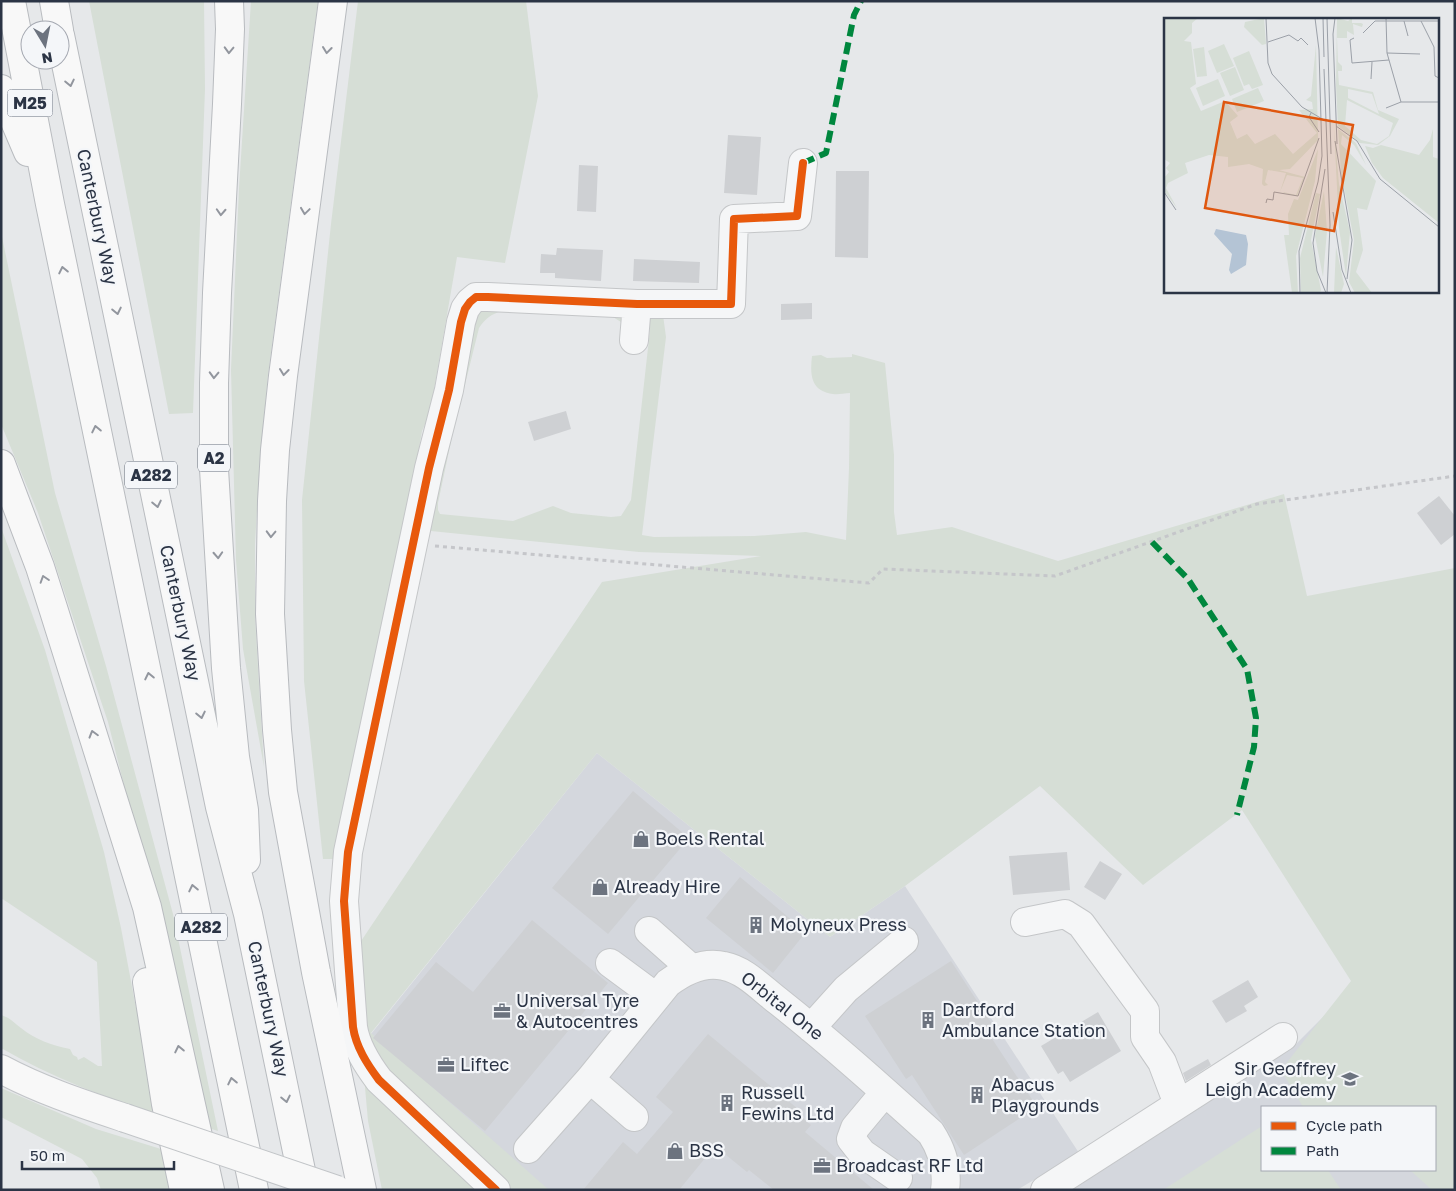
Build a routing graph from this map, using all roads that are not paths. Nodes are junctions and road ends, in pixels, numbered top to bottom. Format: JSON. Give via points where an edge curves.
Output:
{"nodes":[{"id":1,"x":10,"y":1,"type":"edge"},
{"id":2,"x":54,"y":1,"type":"edge"},
{"id":3,"x":228,"y":1,"type":"edge"},
{"id":4,"x":333,"y":1,"type":"edge"},
{"id":5,"x":57,"y":20,"type":"edge"},
{"id":6,"x":67,"y":70,"type":"edge"},
{"id":7,"x":1,"y":89,"type":"edge"},
{"id":8,"x":803,"y":163,"type":"dead end"},
{"id":9,"x":50,"y":204,"type":"junction"},
{"id":10,"x":637,"y":304,"type":"junction"},
{"id":11,"x":634,"y":340,"type":"dead end"},
{"id":12,"x":1,"y":464,"type":"edge"},
{"id":13,"x":106,"y":780,"type":"junction"},
{"id":14,"x":248,"y":914,"type":"junction"},
{"id":15,"x":1025,"y":922,"type":"dead end"},
{"id":16,"x":649,"y":931,"type":"dead end"},
{"id":17,"x":904,"y":941,"type":"dead end"},
{"id":18,"x":610,"y":963,"type":"dead end"},
{"id":19,"x":692,"y":969,"type":"junction"},
{"id":20,"x":656,"y":997,"type":"junction"},
{"id":21,"x":811,"y":1028,"type":"junction"},
{"id":22,"x":1283,"y":1037,"type":"dead end"},
{"id":23,"x":1,"y":1070,"type":"edge"},
{"id":24,"x":590,"y":1079,"type":"junction"},
{"id":25,"x":885,"y":1092,"type":"junction"},
{"id":26,"x":1178,"y":1104,"type":"junction"},
{"id":27,"x":634,"y":1117,"type":"dead end"},
{"id":28,"x":528,"y":1149,"type":"dead end"},
{"id":29,"x":898,"y":1178,"type":"dead end"},
{"id":30,"x":184,"y":1190,"type":"edge"},
{"id":31,"x":210,"y":1190,"type":"edge"},
{"id":32,"x":254,"y":1190,"type":"edge"},
{"id":33,"x":305,"y":1190,"type":"edge"},
{"id":34,"x":337,"y":1190,"type":"edge"},
{"id":35,"x":362,"y":1190,"type":"edge"},
{"id":36,"x":496,"y":1190,"type":"edge"},
{"id":37,"x":945,"y":1190,"type":"edge"},
{"id":38,"x":1046,"y":1190,"type":"edge"}],
"edges":[{"from":1,"to":9,"type":"main road","number":"M25"},
{"from":2,"to":5,"type":"main road"},
{"from":3,"to":14,"type":"main road","number":"A2","one_way":true,"via":[[230,29],[217,293],[214,469],[226,668],[244,810]]},
{"from":4,"to":35,"type":"main road","one_way":true,"via":[[275,450],[270,614],[283,792],[316,972]]},
{"from":6,"to":14,"type":"main road","name":"Canterbury Way","number":"A282","one_way":true,"via":[[220,807]]},
{"from":7,"to":9,"type":"main road"},
{"from":8,"to":10,"type":"street","via":[[797,216],[734,219],[732,304]]},
{"from":32,"to":9,"type":"main road","number":"A282","one_way":true},
{"from":10,"to":11,"type":"street"},
{"from":10,"to":36,"type":"street","via":[[488,297],[476,297],[468,304],[458,335],[449,390],[429,468],[348,852],[344,900],[355,1037],[367,1064],[379,1080]]},
{"from":13,"to":12,"type":"main road","one_way":true,"via":[[83,699]]},
{"from":13,"to":30,"type":"main road"},
{"from":31,"to":13,"type":"main road","one_way":true,"via":[[147,907]]},
{"from":14,"to":33,"type":"main road","name":"Canterbury Way","number":"A282","one_way":true},
{"from":15,"to":26,"type":"street","via":[[1065,914],[1081,924],[1145,1011],[1145,1037],[1162,1062]]},
{"from":16,"to":19,"type":"street"},
{"from":17,"to":21,"type":"street","via":[[846,989]]},
{"from":18,"to":20,"type":"street"},
{"from":19,"to":20,"type":"street","name":"Orbital One","via":[[668,983]]},
{"from":19,"to":21,"type":"street","name":"Orbital One","via":[[723,965],[736,970]]},
{"from":20,"to":24,"type":"street","name":"Orbital One"},
{"from":21,"to":25,"type":"street","name":"Orbital One"},
{"from":22,"to":26,"type":"street"},
{"from":23,"to":34,"type":"main road","bridge":true,"via":[[80,1103]]},
{"from":24,"to":27,"type":"street"},
{"from":24,"to":28,"type":"street","name":"Orbital One"},
{"from":25,"to":29,"type":"street","via":[[855,1128],[851,1139],[862,1153]]},
{"from":25,"to":37,"type":"street","name":"Orbital One","via":[[931,1132],[945,1165]]},
{"from":26,"to":38,"type":"street"}]}
